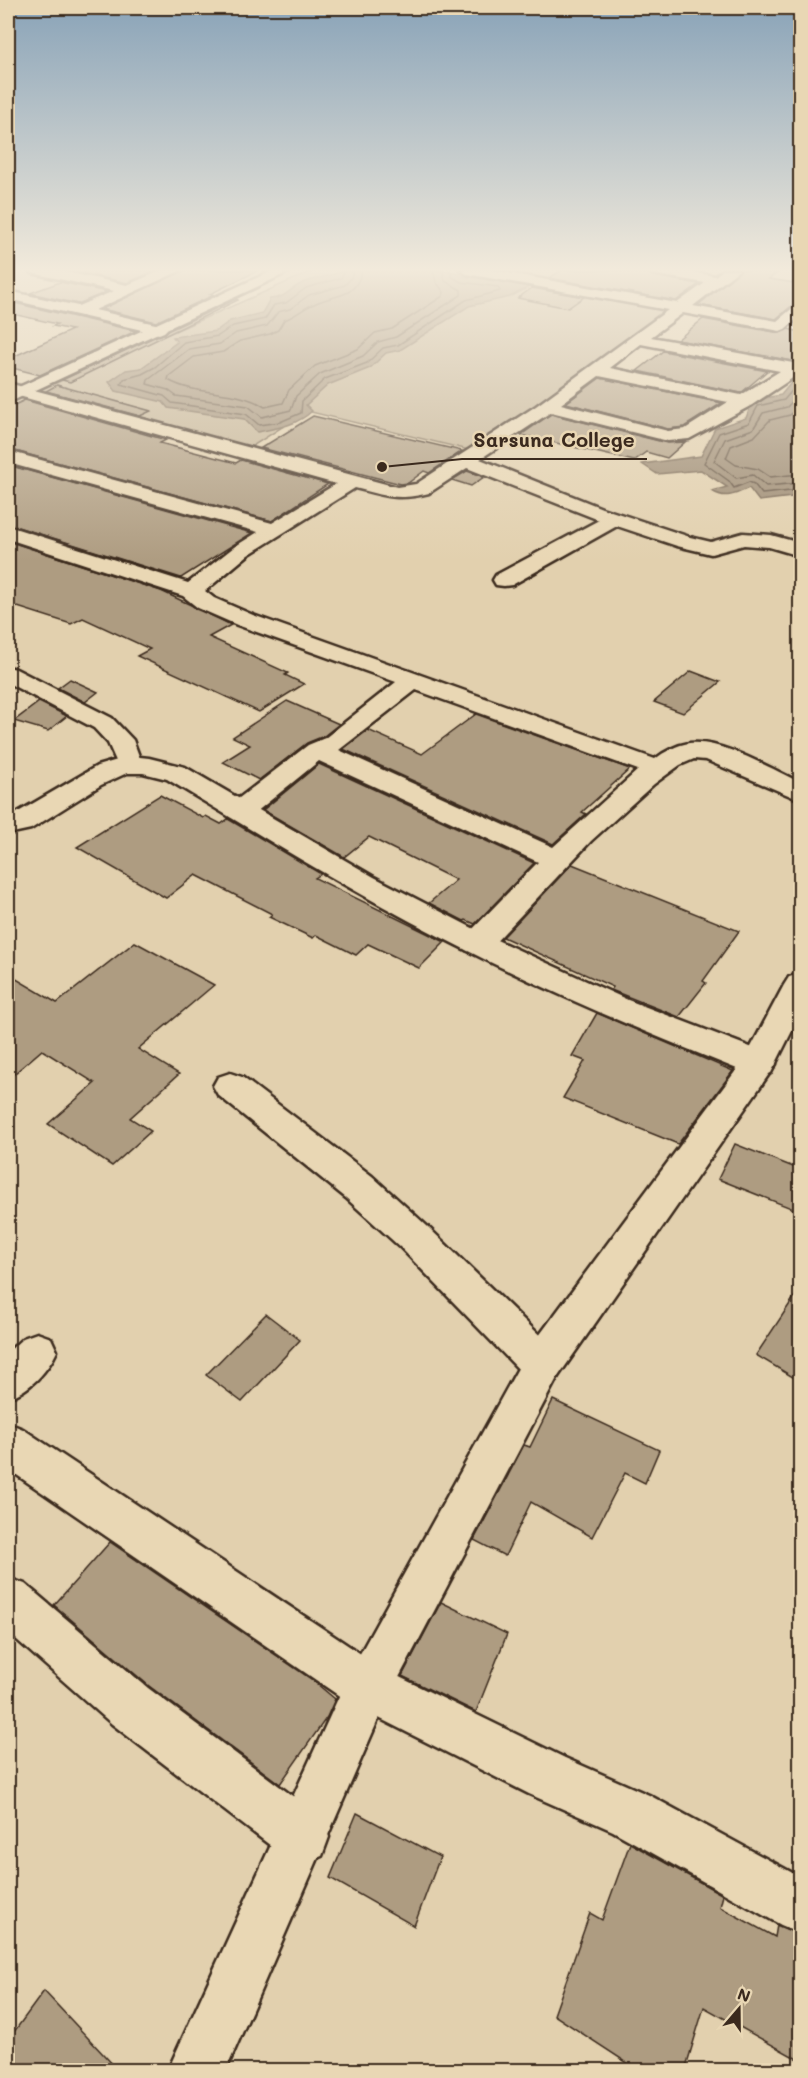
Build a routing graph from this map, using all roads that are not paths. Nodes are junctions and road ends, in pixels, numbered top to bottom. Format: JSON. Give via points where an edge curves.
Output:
{"nodes":[{"id":1,"x":71,"y":367,"type":"edge"},
{"id":2,"x":600,"y":367,"type":"edge"},
{"id":3,"x":798,"y":367,"type":"edge"},
{"id":4,"x":596,"y":370,"type":"junction"},
{"id":5,"x":12,"y":393,"type":"edge"},
{"id":6,"x":746,"y":401,"type":"junction"},
{"id":7,"x":548,"y":405,"type":"junction"},
{"id":8,"x":8,"y":456,"type":"edge"},
{"id":9,"x":467,"y":461,"type":"junction"},
{"id":10,"x":352,"y":482,"type":"junction"},
{"id":11,"x":615,"y":519,"type":"junction"},
{"id":12,"x":274,"y":531,"type":"junction"},
{"id":13,"x":8,"y":532,"type":"edge"},
{"id":14,"x":801,"y":550,"type":"edge"},
{"id":15,"x":504,"y":580,"type":"dead end"},
{"id":16,"x":191,"y":591,"type":"junction"},
{"id":17,"x":8,"y":674,"type":"edge"},
{"id":18,"x":414,"y":680,"type":"junction"},
{"id":19,"x":317,"y":750,"type":"junction"},
{"id":20,"x":129,"y":764,"type":"junction"},
{"id":21,"x":656,"y":768,"type":"junction"},
{"id":22,"x":801,"y":792,"type":"edge"},
{"id":23,"x":240,"y":811,"type":"junction"},
{"id":24,"x":8,"y":826,"type":"edge"},
{"id":25,"x":557,"y":860,"type":"junction"},
{"id":26,"x":477,"y":943,"type":"junction"},
{"id":27,"x":801,"y":985,"type":"edge"},
{"id":28,"x":759,"y":1064,"type":"junction"},
{"id":29,"x":230,"y":1086,"type":"dead end"},
{"id":30,"x":37,"y":1351,"type":"dead end"},
{"id":31,"x":542,"y":1365,"type":"junction"},
{"id":32,"x":8,"y":1379,"type":"edge"},
{"id":33,"x":8,"y":1444,"type":"edge"},
{"id":34,"x":8,"y":1601,"type":"edge"},
{"id":35,"x":368,"y":1687,"type":"junction"},
{"id":36,"x":303,"y":1837,"type":"junction"},
{"id":37,"x":801,"y":1906,"type":"edge"},
{"id":38,"x":197,"y":2070,"type":"edge"}],
"edges":[{"from":1,"to":5,"type":"street"},
{"from":2,"to":4,"type":"street"},
{"from":3,"to":6,"type":"street"},
{"from":4,"to":6,"type":"street"},
{"from":4,"to":7,"type":"street"},
{"from":5,"to":10,"type":"street","via":[[153,426]]},
{"from":6,"to":7,"type":"street","via":[[680,436]]},
{"from":7,"to":9,"type":"street"},
{"from":8,"to":12,"type":"street"},
{"from":9,"to":10,"type":"street","via":[[411,493]]},
{"from":9,"to":11,"type":"street"},
{"from":10,"to":12,"type":"street"},
{"from":11,"to":14,"type":"street","via":[[711,548],[743,539],[771,541]]},
{"from":11,"to":15,"type":"street"},
{"from":12,"to":16,"type":"street","via":[[241,551]]},
{"from":13,"to":16,"type":"street"},
{"from":16,"to":18,"type":"street","via":[[206,603],[245,620]]},
{"from":17,"to":20,"type":"street","via":[[103,723],[120,740]]},
{"from":18,"to":19,"type":"street","via":[[334,743]]},
{"from":18,"to":21,"type":"street"},
{"from":19,"to":23,"type":"street"},
{"from":19,"to":25,"type":"street"},
{"from":20,"to":23,"type":"street","via":[[176,773]]},
{"from":20,"to":24,"type":"street","via":[[109,770],[21,823]]},
{"from":21,"to":22,"type":"street","via":[[675,755],[691,751],[715,755]]},
{"from":21,"to":25,"type":"street"},
{"from":23,"to":26,"type":"street","via":[[364,884]]},
{"from":25,"to":26,"type":"street"},
{"from":26,"to":28,"type":"street","via":[[617,1008]]},
{"from":27,"to":28,"type":"street"},
{"from":28,"to":31,"type":"street"},
{"from":29,"to":31,"type":"street","via":[[375,1201]]},
{"from":30,"to":32,"type":"street"},
{"from":31,"to":35,"type":"street"},
{"from":33,"to":35,"type":"street"},
{"from":34,"to":36,"type":"street","via":[[130,1706]]},
{"from":35,"to":36,"type":"street"},
{"from":35,"to":37,"type":"street","via":[[631,1813]]},
{"from":36,"to":38,"type":"street"}]}
